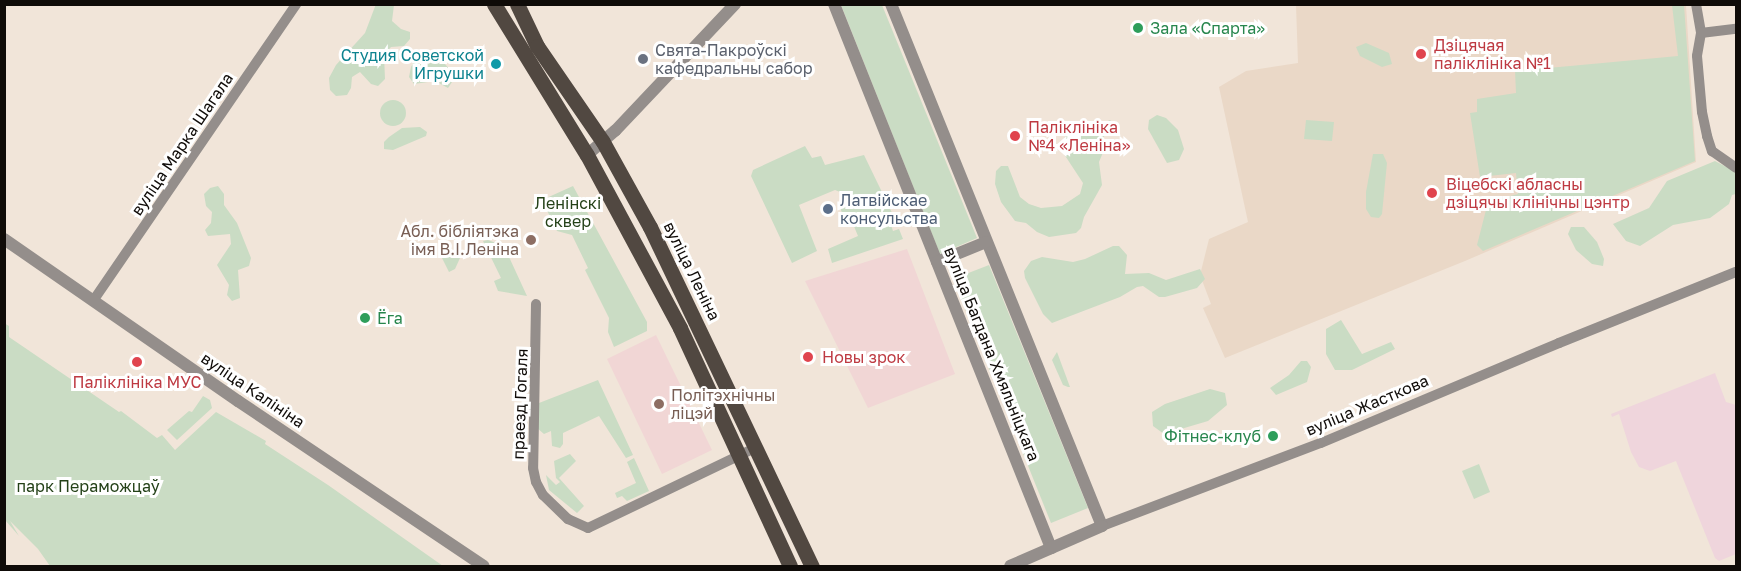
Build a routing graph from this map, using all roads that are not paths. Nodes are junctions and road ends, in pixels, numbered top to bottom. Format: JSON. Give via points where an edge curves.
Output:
{"nodes":[{"id":1,"x":296,"y":4,"type":"edge"},
{"id":2,"x":494,"y":4,"type":"edge"},
{"id":3,"x":517,"y":4,"type":"edge"},
{"id":4,"x":735,"y":4,"type":"edge"},
{"id":5,"x":834,"y":4,"type":"edge"},
{"id":6,"x":891,"y":4,"type":"edge"},
{"id":7,"x":1696,"y":4,"type":"edge"},
{"id":8,"x":1737,"y":29,"type":"edge"},
{"id":9,"x":1701,"y":33,"type":"junction"},
{"id":10,"x":603,"y":142,"type":"junction"},
{"id":11,"x":587,"y":155,"type":"junction"},
{"id":12,"x":1737,"y":168,"type":"edge"},
{"id":13,"x":4,"y":239,"type":"edge"},
{"id":14,"x":986,"y":242,"type":"junction"},
{"id":15,"x":937,"y":262,"type":"junction"},
{"id":16,"x":1737,"y":272,"type":"edge"},
{"id":17,"x":93,"y":301,"type":"junction"},
{"id":18,"x":536,"y":304,"type":"dead end"},
{"id":19,"x":755,"y":448,"type":"junction"},
{"id":20,"x":739,"y":456,"type":"junction"},
{"id":21,"x":1102,"y":526,"type":"junction"},
{"id":22,"x":1051,"y":548,"type":"junction"},
{"id":23,"x":484,"y":567,"type":"edge"},
{"id":24,"x":790,"y":567,"type":"edge"},
{"id":25,"x":812,"y":567,"type":"edge"},
{"id":26,"x":1010,"y":567,"type":"edge"}],
"edges":[{"from":1,"to":17,"type":"street","name":"вуліца Марка Шагала"},
{"from":2,"to":11,"type":"main road"},
{"from":3,"to":10,"type":"main road","name":"вуліца Леніна","via":[[537,46]]},
{"from":4,"to":10,"type":"street"},
{"from":5,"to":15,"type":"street","name":"вуліца Багдана Хмяльніцкага"},
{"from":6,"to":14,"type":"street"},
{"from":7,"to":9,"type":"street"},
{"from":8,"to":9,"type":"street"},
{"from":9,"to":12,"type":"street","via":[[1697,56],[1707,136],[1712,151]]},
{"from":10,"to":11,"type":"street"},
{"from":10,"to":19,"type":"main road","name":"вуліца Леніна","via":[[650,227]]},
{"from":11,"to":20,"type":"main road","via":[[680,328]]},
{"from":13,"to":17,"type":"street","name":"вуліца Калініна"},
{"from":14,"to":15,"type":"street"},
{"from":14,"to":21,"type":"street"},
{"from":15,"to":22,"type":"street","name":"вуліца Багдана Хмяльніцкага"},
{"from":16,"to":21,"type":"street","name":"вуліца Жасткова","via":[[1321,443]]},
{"from":17,"to":23,"type":"street","name":"вуліца Калініна"},
{"from":18,"to":20,"type":"street","name":"праезд Гогаля","via":[[533,468],[543,495],[568,519],[588,528]]},
{"from":19,"to":20,"type":"street","name":"праезд Гогаля"},
{"from":19,"to":25,"type":"main road","name":"вуліца Леніна"},
{"from":20,"to":24,"type":"main road"},
{"from":21,"to":22,"type":"street","name":"вуліца Жасткова"},
{"from":22,"to":26,"type":"street","name":"вуліца Жасткова"}]}
